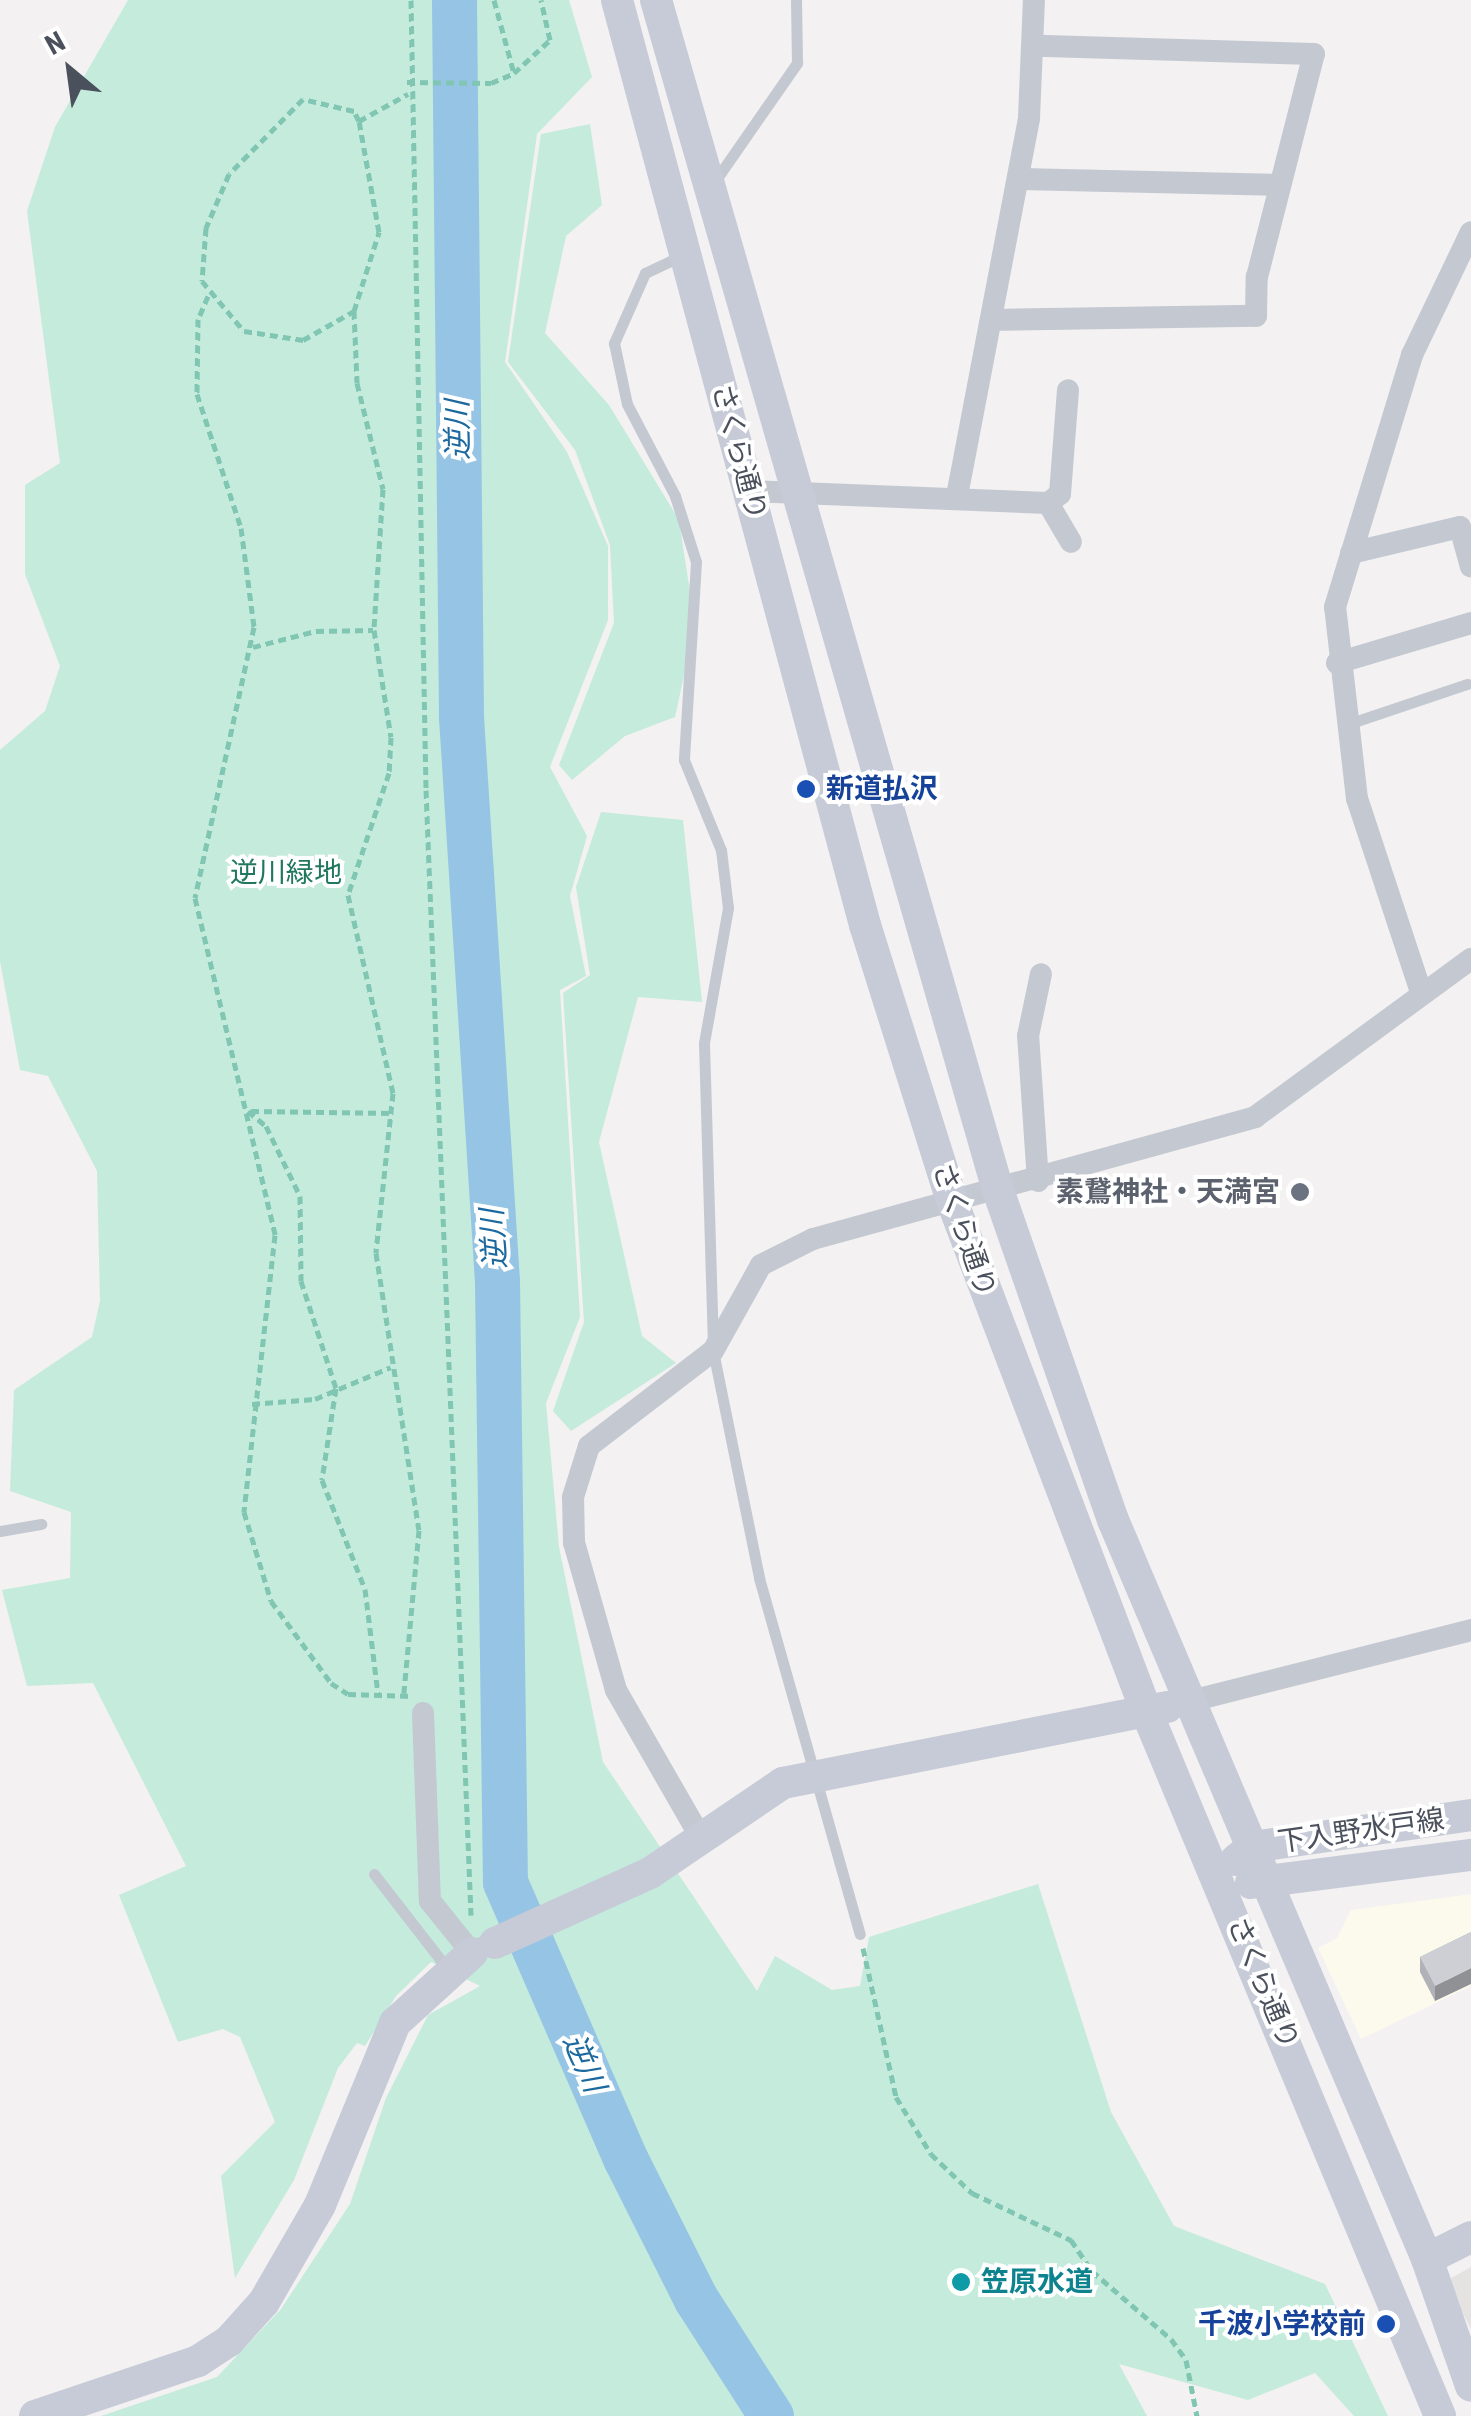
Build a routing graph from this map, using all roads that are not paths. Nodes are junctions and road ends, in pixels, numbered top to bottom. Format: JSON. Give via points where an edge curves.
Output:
{"nodes":[{"id":1,"x":617,"y":0,"type":"edge"},
{"id":2,"x":656,"y":0,"type":"edge"},
{"id":3,"x":796,"y":0,"type":"edge"},
{"id":4,"x":1034,"y":0,"type":"edge"},
{"id":5,"x":1037,"y":46,"type":"junction"},
{"id":6,"x":1020,"y":179,"type":"junction"},
{"id":7,"x":1280,"y":185,"type":"junction"},
{"id":8,"x":710,"y":188,"type":"junction"},
{"id":9,"x":1471,"y":232,"type":"edge"},
{"id":10,"x":686,"y":253,"type":"junction"},
{"id":11,"x":991,"y":320,"type":"junction"},
{"id":12,"x":1068,"y":390,"type":"dead end"},
{"id":13,"x":793,"y":490,"type":"junction"},
{"id":14,"x":750,"y":491,"type":"junction"},
{"id":15,"x":956,"y":496,"type":"junction"},
{"id":16,"x":1048,"y":504,"type":"junction"},
{"id":17,"x":1071,"y":542,"type":"dead end"},
{"id":18,"x":1351,"y":553,"type":"junction"},
{"id":19,"x":1471,"y":567,"type":"edge"},
{"id":20,"x":1471,"y":623,"type":"edge"},
{"id":21,"x":1337,"y":663,"type":"junction"},
{"id":22,"x":1467,"y":684,"type":"dead end"},
{"id":23,"x":1345,"y":725,"type":"junction"},
{"id":24,"x":1471,"y":959,"type":"edge"},
{"id":25,"x":1042,"y":974,"type":"dead end"},
{"id":26,"x":1421,"y":992,"type":"junction"},
{"id":27,"x":1038,"y":1180,"type":"junction"},
{"id":28,"x":998,"y":1190,"type":"junction"},
{"id":29,"x":952,"y":1201,"type":"junction"},
{"id":30,"x":713,"y":1351,"type":"junction"},
{"id":31,"x":40,"y":1524,"type":"dead end"},
{"id":32,"x":0,"y":1531,"type":"edge"},
{"id":33,"x":1471,"y":1630,"type":"edge"},
{"id":34,"x":1187,"y":1702,"type":"junction"},
{"id":35,"x":424,"y":1713,"type":"road end"},
{"id":36,"x":1147,"y":1713,"type":"junction"},
{"id":37,"x":817,"y":1773,"type":"junction"},
{"id":38,"x":1471,"y":1815,"type":"edge"},
{"id":39,"x":700,"y":1838,"type":"junction"},
{"id":40,"x":1252,"y":1848,"type":"junction"},
{"id":41,"x":1471,"y":1855,"type":"edge"},
{"id":42,"x":374,"y":1874,"type":"dead end"},
{"id":43,"x":1217,"y":1875,"type":"junction"},
{"id":44,"x":1269,"y":1886,"type":"junction"},
{"id":45,"x":860,"y":1934,"type":"road end"},
{"id":46,"x":471,"y":1955,"type":"junction"},
{"id":47,"x":1471,"y":2237,"type":"edge"},
{"id":48,"x":1427,"y":2259,"type":"junction"},
{"id":49,"x":1471,"y":2386,"type":"edge"},
{"id":50,"x":35,"y":2416,"type":"edge"},
{"id":51,"x":1440,"y":2416,"type":"edge"}],
"edges":[{"from":1,"to":10,"type":"street","name":"さくら通り"},
{"from":2,"to":8,"type":"street","name":"さくら通り"},
{"from":3,"to":8,"type":"lane","via":[[796,63]]},
{"from":4,"to":5,"type":"street"},
{"from":5,"to":6,"type":"street"},
{"from":5,"to":7,"type":"street","via":[[1314,54]]},
{"from":6,"to":7,"type":"street"},
{"from":6,"to":11,"type":"street"},
{"from":7,"to":11,"type":"street","via":[[1256,316]]},
{"from":8,"to":13,"type":"street","name":"さくら通り"},
{"from":9,"to":18,"type":"street","via":[[1412,355]]},
{"from":10,"to":14,"type":"street","name":"さくら通り"},
{"from":10,"to":30,"type":"lane","via":[[645,273],[614,343],[626,404],[696,562],[684,760],[721,850],[728,908],[704,1043]]},
{"from":11,"to":15,"type":"street"},
{"from":12,"to":16,"type":"street","via":[[1060,494]]},
{"from":13,"to":14,"type":"street"},
{"from":13,"to":15,"type":"street"},
{"from":13,"to":28,"type":"street","name":"さくら通り"},
{"from":14,"to":29,"type":"street","name":"さくら通り","via":[[865,925]]},
{"from":15,"to":16,"type":"street"},
{"from":16,"to":17,"type":"street"},
{"from":18,"to":19,"type":"street","via":[[1460,527]]},
{"from":18,"to":21,"type":"street","via":[[1335,607]]},
{"from":20,"to":21,"type":"street"},
{"from":21,"to":23,"type":"street"},
{"from":22,"to":23,"type":"lane"},
{"from":23,"to":26,"type":"street","via":[[1388,914]]},
{"from":24,"to":26,"type":"street"},
{"from":25,"to":27,"type":"street","via":[[1028,1036]]},
{"from":26,"to":27,"type":"street","via":[[1255,1117]]},
{"from":27,"to":28,"type":"street"},
{"from":28,"to":29,"type":"street"},
{"from":28,"to":34,"type":"street","name":"さくら通り"},
{"from":29,"to":30,"type":"street","via":[[814,1239],[762,1265]]},
{"from":29,"to":36,"type":"street","name":"さくら通り"},
{"from":30,"to":37,"type":"lane","via":[[759,1578]]},
{"from":30,"to":39,"type":"street","via":[[589,1446],[573,1497],[574,1542],[616,1690]]},
{"from":31,"to":32,"type":"lane"},
{"from":33,"to":34,"type":"street"},
{"from":34,"to":36,"type":"street"},
{"from":34,"to":40,"type":"street","name":"さくら通り"},
{"from":35,"to":46,"type":"street","via":[[430,1901]]},
{"from":36,"to":37,"type":"street"},
{"from":36,"to":43,"type":"street","name":"さくら通り"},
{"from":37,"to":39,"type":"street","via":[[745,1801]]},
{"from":37,"to":45,"type":"lane"},
{"from":38,"to":40,"type":"street","name":"下入野水戸線"},
{"from":39,"to":46,"type":"street","via":[[566,1915]]},
{"from":40,"to":43,"type":"street","name":"下入野水戸線"},
{"from":40,"to":44,"type":"street","name":"さくら通り"},
{"from":41,"to":44,"type":"street","name":"下入野水戸線"},
{"from":42,"to":46,"type":"lane"},
{"from":43,"to":44,"type":"street","name":"下入野水戸線"},
{"from":43,"to":51,"type":"street","name":"さくら通り"},
{"from":44,"to":48,"type":"street","name":"さくら通り"},
{"from":46,"to":50,"type":"street","via":[[395,2024],[320,2205],[264,2302],[229,2341],[198,2362]]},
{"from":47,"to":48,"type":"street"},
{"from":48,"to":49,"type":"street","name":"さくら通り"}]}
